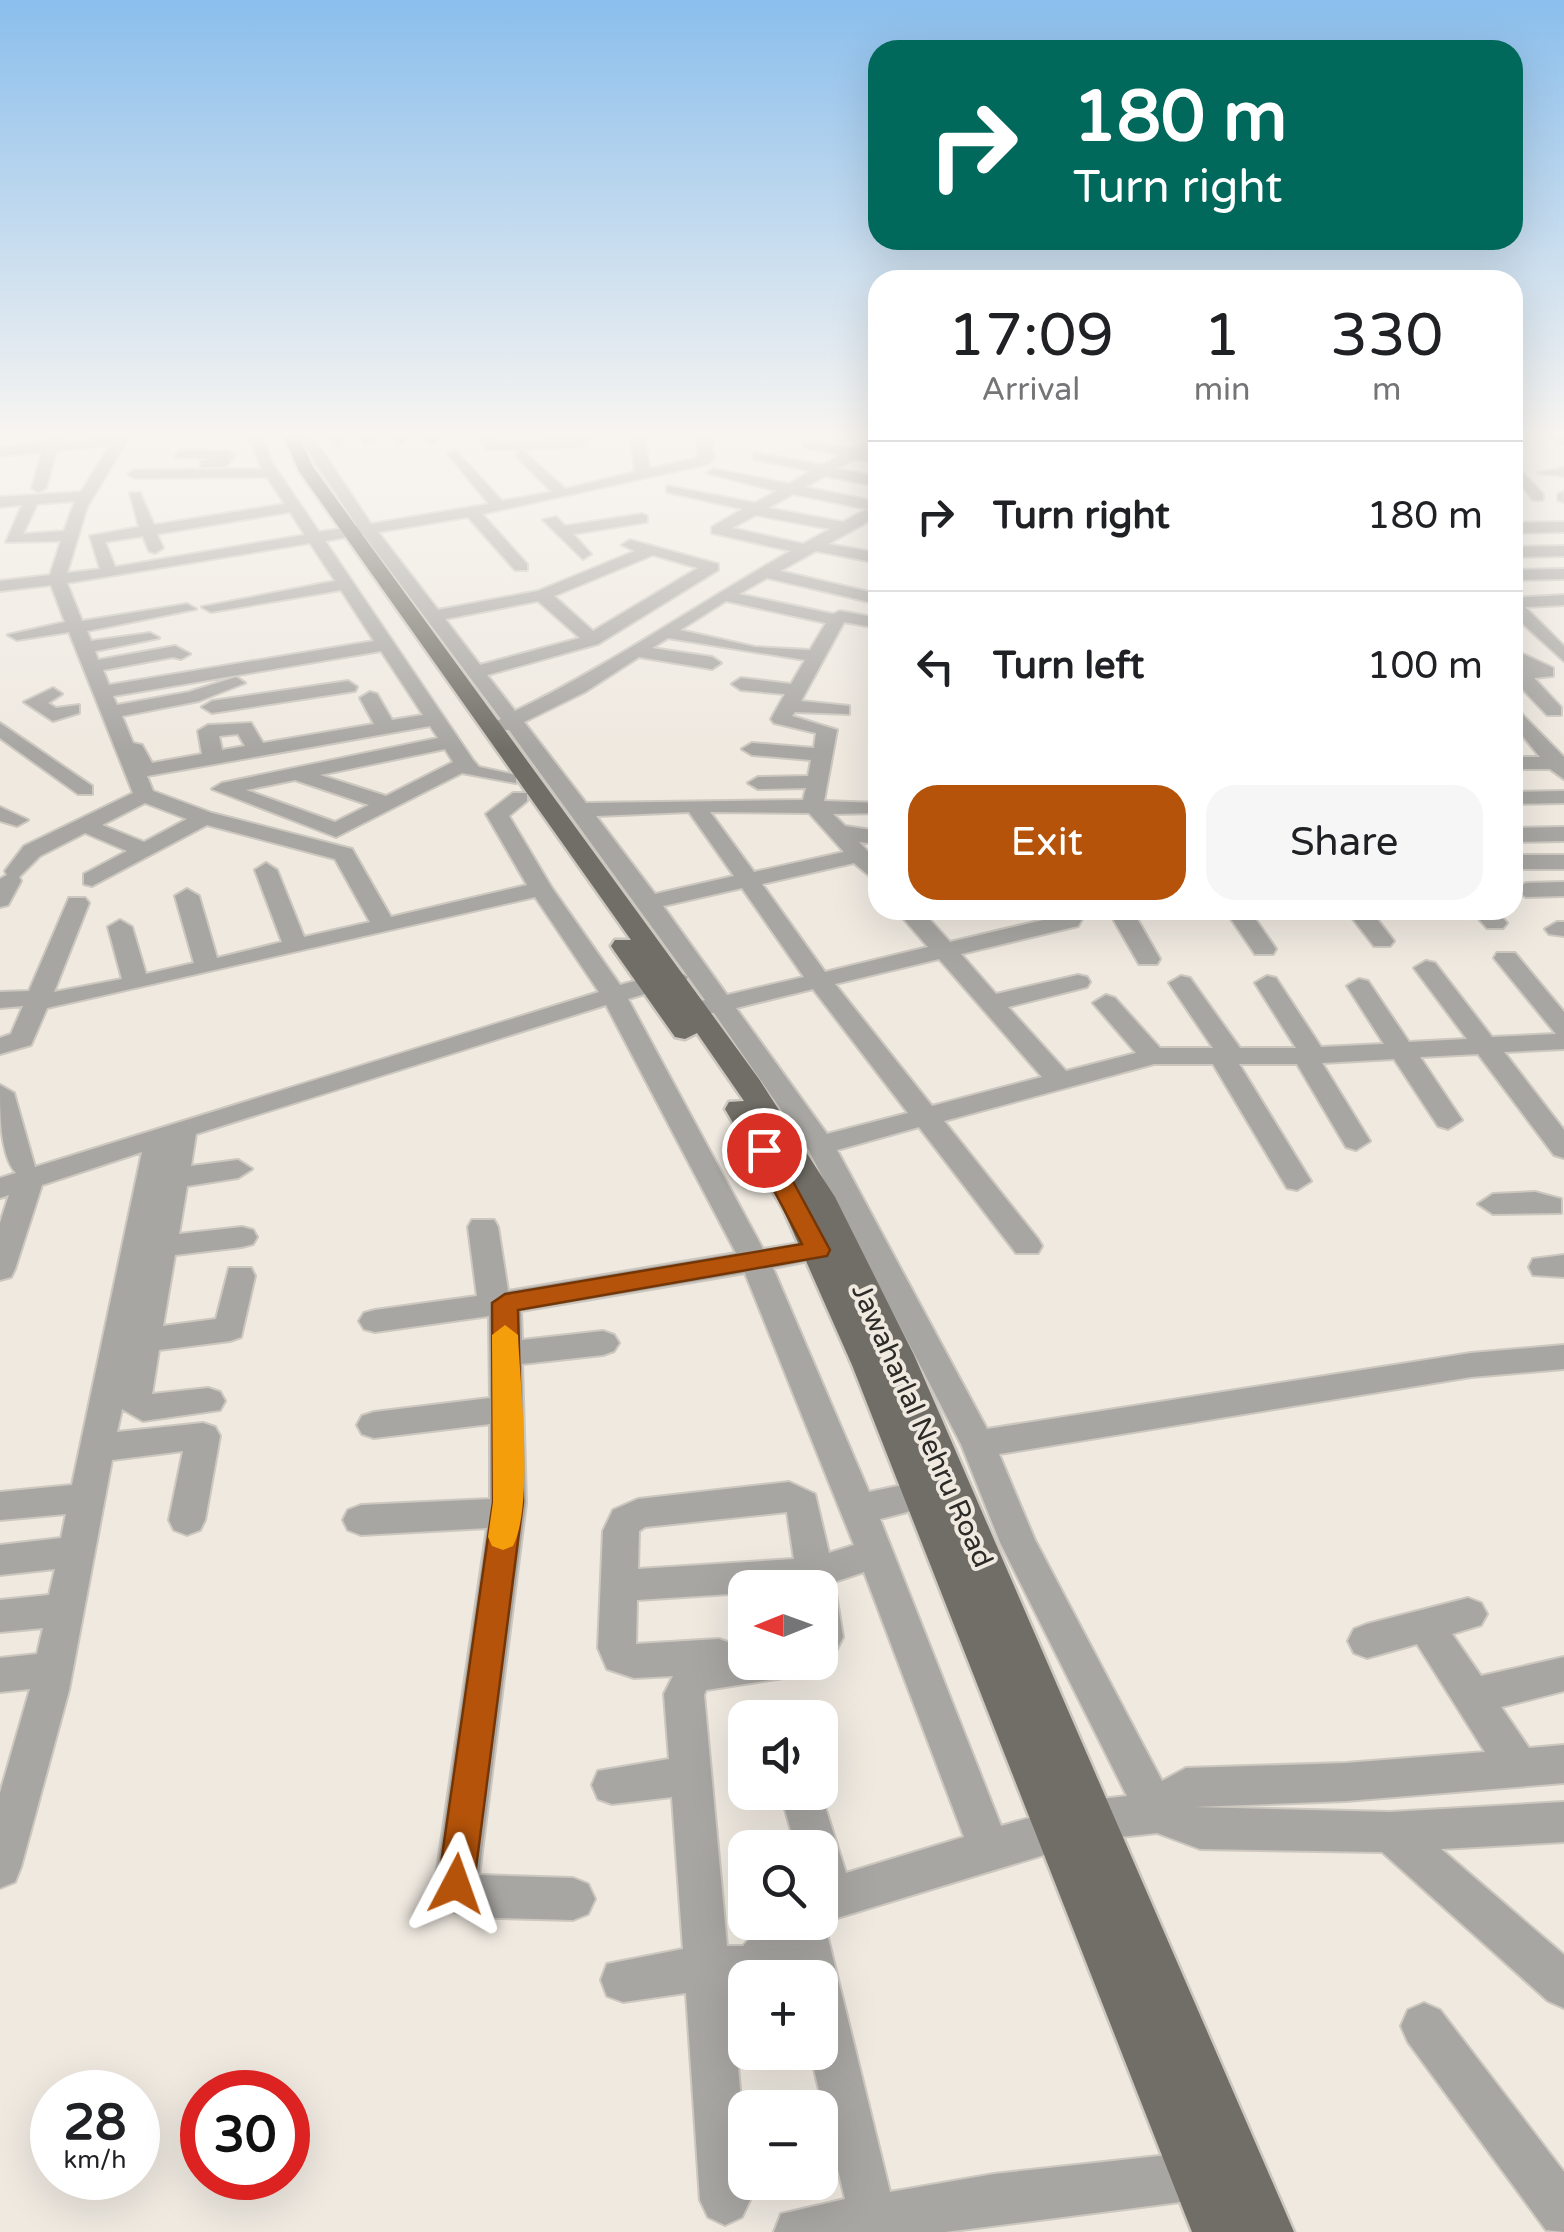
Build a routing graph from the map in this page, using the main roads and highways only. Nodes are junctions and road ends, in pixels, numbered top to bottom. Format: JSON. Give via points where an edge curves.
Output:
{"nodes":[{"id":1,"x":360,"y":541,"type":"edge"},
{"id":2,"x":362,"y":541,"type":"edge"},
{"id":3,"x":669,"y":973,"type":"junction"},
{"id":4,"x":1075,"y":1824,"type":"junction"},
{"id":5,"x":1218,"y":2232,"type":"edge"},
{"id":6,"x":1267,"y":2232,"type":"edge"}],
"edges":[{"from":1,"to":3,"type":"main road","name":"Jawaharlal Nehru Road","via":[[515,788]]},
{"from":2,"to":3,"type":"main road","name":"Jawaharlal Nehru Road","via":[[503,726]]},
{"from":3,"to":4,"type":"main road","name":"Jawaharlal Nehru Road","via":[[799,1208]]},
{"from":3,"to":4,"type":"main road","name":"Jawaharlal Nehru Road","via":[[706,1008],[819,1197],[896,1355]]},
{"from":4,"to":5,"type":"main road","name":"Jawaharlal Nehru Road"},
{"from":4,"to":6,"type":"main road","name":"Jawaharlal Nehru Road"}]}
